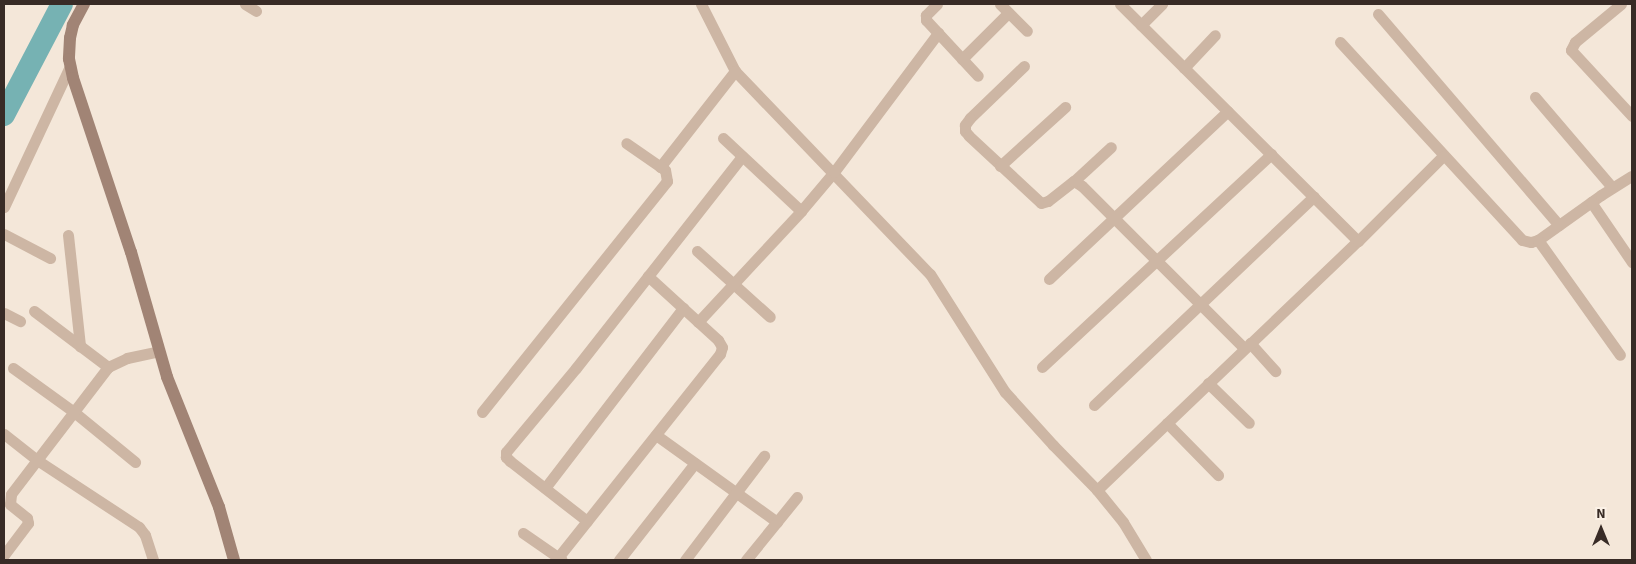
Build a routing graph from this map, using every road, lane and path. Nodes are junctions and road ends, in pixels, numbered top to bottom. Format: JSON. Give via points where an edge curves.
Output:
{"nodes":[{"id":1,"x":84,"y":4,"type":"edge"},
{"id":2,"x":245,"y":4,"type":"edge"},
{"id":3,"x":701,"y":4,"type":"edge"},
{"id":4,"x":938,"y":4,"type":"edge"},
{"id":5,"x":1000,"y":4,"type":"edge"},
{"id":6,"x":1120,"y":4,"type":"edge"},
{"id":7,"x":1162,"y":4,"type":"edge"},
{"id":8,"x":1621,"y":4,"type":"edge"},
{"id":9,"x":256,"y":11,"type":"dead end"},
{"id":10,"x":1008,"y":12,"type":"junction"},
{"id":11,"x":1378,"y":14,"type":"dead end"},
{"id":12,"x":1141,"y":25,"type":"junction"},
{"id":13,"x":1027,"y":31,"type":"dead end"},
{"id":14,"x":938,"y":33,"type":"junction"},
{"id":15,"x":1215,"y":36,"type":"dead end"},
{"id":16,"x":1340,"y":42,"type":"dead end"},
{"id":17,"x":962,"y":58,"type":"junction"},
{"id":18,"x":70,"y":66,"type":"junction"},
{"id":19,"x":1024,"y":66,"type":"dead end"},
{"id":20,"x":1184,"y":68,"type":"junction"},
{"id":21,"x":735,"y":72,"type":"junction"},
{"id":22,"x":978,"y":76,"type":"dead end"},
{"id":23,"x":1534,"y":97,"type":"dead end"},
{"id":24,"x":1065,"y":107,"type":"dead end"},
{"id":25,"x":1228,"y":111,"type":"junction"},
{"id":26,"x":1632,"y":116,"type":"edge"},
{"id":27,"x":723,"y":138,"type":"dead end"},
{"id":28,"x":626,"y":143,"type":"dead end"},
{"id":29,"x":1111,"y":147,"type":"dead end"},
{"id":30,"x":1271,"y":154,"type":"junction"},
{"id":31,"x":742,"y":156,"type":"junction"},
{"id":32,"x":1443,"y":156,"type":"junction"},
{"id":33,"x":660,"y":166,"type":"junction"},
{"id":34,"x":1000,"y":166,"type":"junction"},
{"id":35,"x":834,"y":172,"type":"junction"},
{"id":36,"x":1632,"y":176,"type":"edge"},
{"id":37,"x":1074,"y":181,"type":"junction"},
{"id":38,"x":1612,"y":187,"type":"junction"},
{"id":39,"x":1314,"y":196,"type":"junction"},
{"id":40,"x":1591,"y":202,"type":"junction"},
{"id":41,"x":4,"y":206,"type":"edge"},
{"id":42,"x":801,"y":212,"type":"junction"},
{"id":43,"x":1115,"y":218,"type":"junction"},
{"id":44,"x":1559,"y":225,"type":"junction"},
{"id":45,"x":4,"y":234,"type":"edge"},
{"id":46,"x":68,"y":236,"type":"dead end"},
{"id":47,"x":1358,"y":240,"type":"junction"},
{"id":48,"x":1538,"y":240,"type":"junction"},
{"id":49,"x":697,"y":251,"type":"dead end"},
{"id":50,"x":50,"y":258,"type":"dead end"},
{"id":51,"x":1157,"y":260,"type":"junction"},
{"id":52,"x":1632,"y":262,"type":"edge"},
{"id":53,"x":648,"y":276,"type":"junction"},
{"id":54,"x":1049,"y":279,"type":"dead end"},
{"id":55,"x":734,"y":284,"type":"junction"},
{"id":56,"x":1200,"y":304,"type":"junction"},
{"id":57,"x":683,"y":308,"type":"junction"},
{"id":58,"x":34,"y":311,"type":"dead end"},
{"id":59,"x":4,"y":312,"type":"edge"},
{"id":60,"x":770,"y":317,"type":"dead end"},
{"id":61,"x":20,"y":321,"type":"dead end"},
{"id":62,"x":698,"y":322,"type":"junction"},
{"id":63,"x":1247,"y":345,"type":"junction"},
{"id":64,"x":80,"y":346,"type":"junction"},
{"id":65,"x":159,"y":351,"type":"junction"},
{"id":66,"x":1620,"y":355,"type":"dead end"},
{"id":67,"x":108,"y":367,"type":"junction"},
{"id":68,"x":1042,"y":367,"type":"dead end"},
{"id":69,"x":13,"y":368,"type":"dead end"},
{"id":70,"x":1275,"y":371,"type":"dead end"},
{"id":71,"x":1208,"y":383,"type":"junction"},
{"id":72,"x":1094,"y":405,"type":"dead end"},
{"id":73,"x":74,"y":412,"type":"junction"},
{"id":74,"x":482,"y":412,"type":"dead end"},
{"id":75,"x":1167,"y":422,"type":"junction"},
{"id":76,"x":1249,"y":423,"type":"dead end"},
{"id":77,"x":4,"y":434,"type":"edge"},
{"id":78,"x":656,"y":435,"type":"junction"},
{"id":79,"x":764,"y":456,"type":"dead end"},
{"id":80,"x":37,"y":460,"type":"junction"},
{"id":81,"x":135,"y":462,"type":"dead end"},
{"id":82,"x":695,"y":463,"type":"junction"},
{"id":83,"x":1218,"y":475,"type":"dead end"},
{"id":84,"x":545,"y":488,"type":"junction"},
{"id":85,"x":1097,"y":490,"type":"junction"},
{"id":86,"x":737,"y":492,"type":"junction"},
{"id":87,"x":797,"y":497,"type":"dead end"},
{"id":88,"x":7,"y":501,"type":"edge"},
{"id":89,"x":587,"y":521,"type":"junction"},
{"id":90,"x":777,"y":522,"type":"junction"},
{"id":91,"x":523,"y":533,"type":"dead end"},
{"id":92,"x":4,"y":555,"type":"edge"},
{"id":93,"x":559,"y":559,"type":"edge"},
{"id":94,"x":689,"y":559,"type":"edge"},
{"id":95,"x":153,"y":560,"type":"edge"},
{"id":96,"x":234,"y":560,"type":"edge"},
{"id":97,"x":620,"y":560,"type":"edge"},
{"id":98,"x":746,"y":560,"type":"edge"},
{"id":99,"x":1146,"y":560,"type":"edge"}],
"edges":[{"from":1,"to":18,"type":"street","via":[[71,32]]},
{"from":2,"to":9,"type":"street"},
{"from":3,"to":21,"type":"street"},
{"from":4,"to":14,"type":"street","via":[[926,15],[926,20]]},
{"from":5,"to":10,"type":"street"},
{"from":6,"to":12,"type":"street"},
{"from":7,"to":12,"type":"street"},
{"from":8,"to":26,"type":"street","via":[[1575,42],[1572,50]]},
{"from":10,"to":13,"type":"street"},
{"from":10,"to":17,"type":"street"},
{"from":11,"to":44,"type":"street"},
{"from":12,"to":20,"type":"street"},
{"from":14,"to":17,"type":"street"},
{"from":14,"to":35,"type":"street"},
{"from":15,"to":20,"type":"street"},
{"from":16,"to":32,"type":"street"},
{"from":17,"to":22,"type":"street"},
{"from":18,"to":41,"type":"street"},
{"from":18,"to":65,"type":"street","via":[[131,252]]},
{"from":19,"to":34,"type":"street","via":[[965,125],[969,136]]},
{"from":20,"to":25,"type":"street"},
{"from":21,"to":33,"type":"street"},
{"from":21,"to":35,"type":"street"},
{"from":23,"to":38,"type":"street"},
{"from":24,"to":34,"type":"street"},
{"from":25,"to":30,"type":"street"},
{"from":25,"to":43,"type":"street"},
{"from":27,"to":31,"type":"street"},
{"from":28,"to":33,"type":"street"},
{"from":29,"to":37,"type":"street"},
{"from":30,"to":39,"type":"street"},
{"from":30,"to":51,"type":"street"},
{"from":31,"to":42,"type":"street"},
{"from":31,"to":53,"type":"street"},
{"from":32,"to":47,"type":"street"},
{"from":32,"to":48,"type":"street","via":[[1516,236],[1531,242]]},
{"from":33,"to":74,"type":"street","via":[[667,175],[662,188]]},
{"from":34,"to":37,"type":"street","via":[[1041,203]]},
{"from":35,"to":42,"type":"street"},
{"from":35,"to":85,"type":"street","via":[[930,274],[1005,392]]},
{"from":36,"to":38,"type":"street"},
{"from":37,"to":43,"type":"street"},
{"from":38,"to":40,"type":"street"},
{"from":39,"to":47,"type":"street"},
{"from":39,"to":56,"type":"street"},
{"from":40,"to":44,"type":"street"},
{"from":40,"to":52,"type":"street"},
{"from":42,"to":55,"type":"street"},
{"from":43,"to":51,"type":"street"},
{"from":43,"to":54,"type":"street"},
{"from":44,"to":48,"type":"street"},
{"from":45,"to":50,"type":"street"},
{"from":46,"to":64,"type":"street"},
{"from":47,"to":63,"type":"street"},
{"from":48,"to":66,"type":"street"},
{"from":49,"to":55,"type":"street"},
{"from":51,"to":56,"type":"street"},
{"from":51,"to":68,"type":"street"},
{"from":53,"to":57,"type":"street"},
{"from":53,"to":84,"type":"street","via":[[506,452],[506,457]]},
{"from":55,"to":60,"type":"street"},
{"from":55,"to":62,"type":"street"},
{"from":56,"to":63,"type":"street"},
{"from":56,"to":72,"type":"street"},
{"from":57,"to":62,"type":"street"},
{"from":57,"to":84,"type":"street"},
{"from":58,"to":64,"type":"street"},
{"from":59,"to":61,"type":"street"},
{"from":62,"to":78,"type":"street","via":[[718,340],[722,347],[720,354]]},
{"from":63,"to":70,"type":"street"},
{"from":63,"to":71,"type":"street"},
{"from":64,"to":67,"type":"street"},
{"from":65,"to":67,"type":"street"},
{"from":65,"to":96,"type":"street","via":[[182,418],[219,506]]},
{"from":67,"to":73,"type":"street"},
{"from":69,"to":73,"type":"street"},
{"from":71,"to":75,"type":"street"},
{"from":71,"to":76,"type":"street"},
{"from":73,"to":80,"type":"street"},
{"from":73,"to":81,"type":"street"},
{"from":75,"to":83,"type":"street"},
{"from":75,"to":85,"type":"street"},
{"from":77,"to":80,"type":"street"},
{"from":78,"to":82,"type":"street"},
{"from":78,"to":89,"type":"street"},
{"from":79,"to":86,"type":"street"},
{"from":80,"to":88,"type":"street"},
{"from":80,"to":95,"type":"street","via":[[139,527],[145,534]]},
{"from":82,"to":86,"type":"street"},
{"from":82,"to":97,"type":"street"},
{"from":84,"to":89,"type":"street"},
{"from":85,"to":99,"type":"street","via":[[1123,522]]},
{"from":86,"to":90,"type":"street"},
{"from":86,"to":94,"type":"street"},
{"from":87,"to":90,"type":"street"},
{"from":88,"to":92,"type":"street","via":[[27,518],[28,523]]},
{"from":89,"to":93,"type":"street"},
{"from":90,"to":98,"type":"street"},
{"from":91,"to":93,"type":"street"}]}
